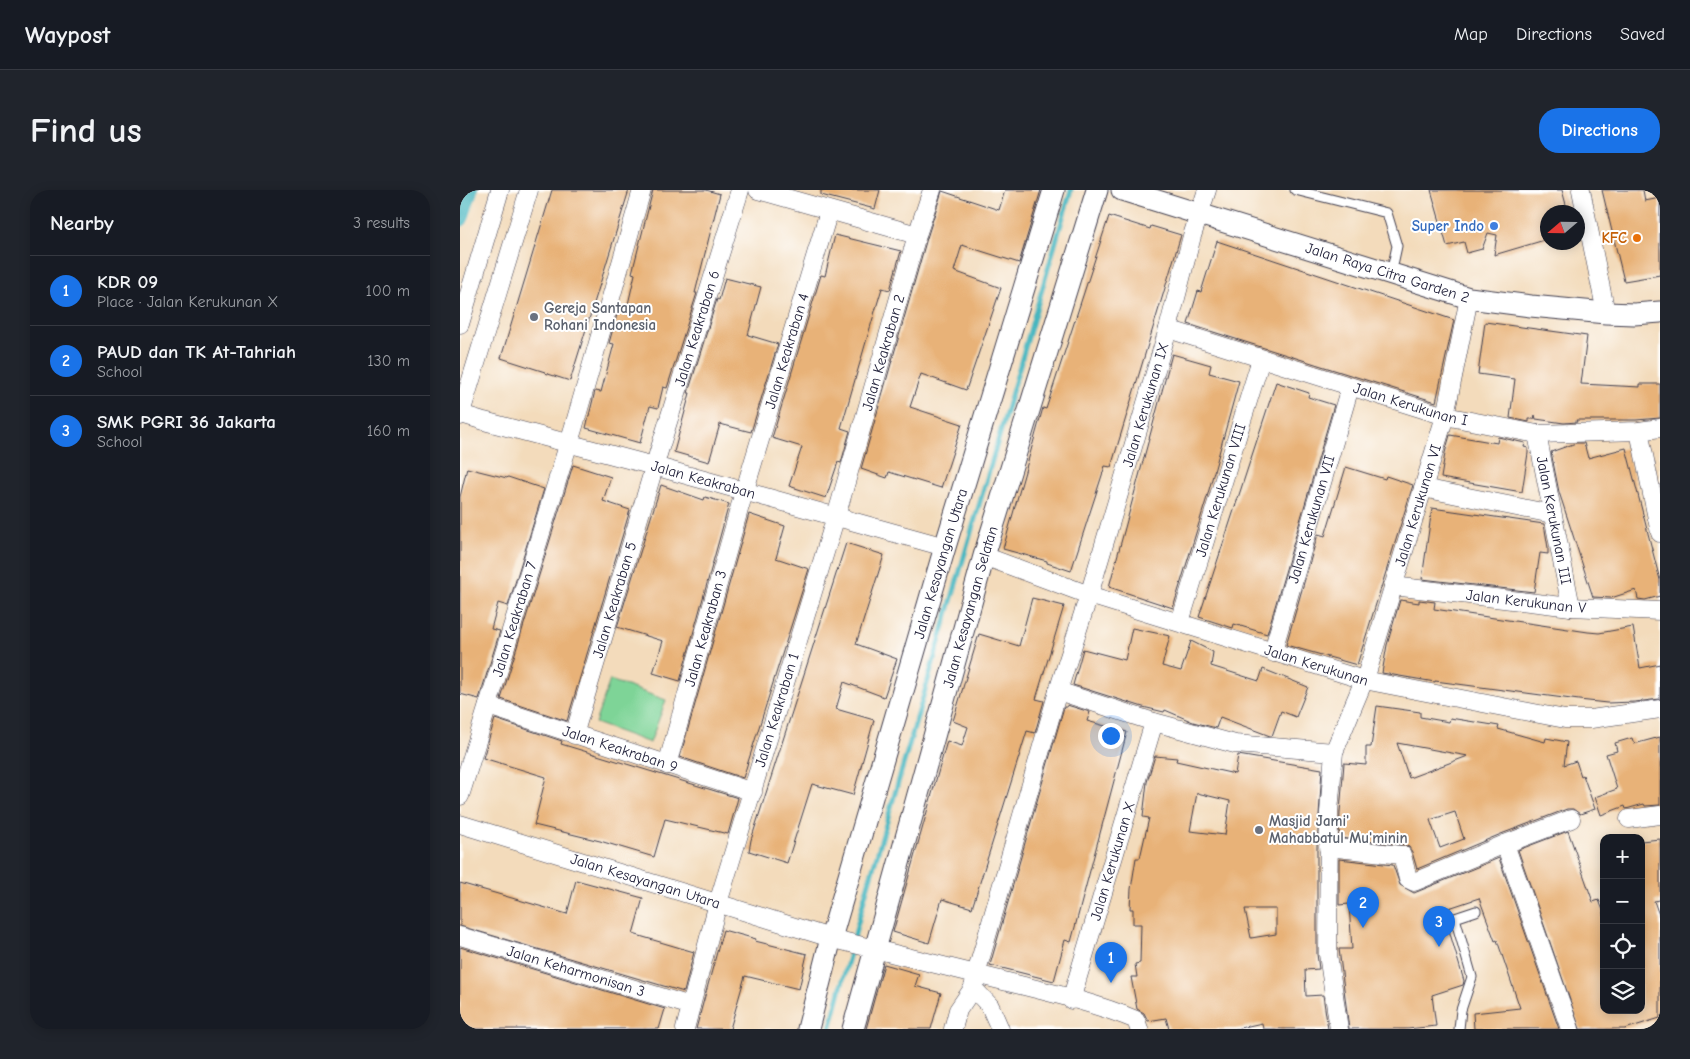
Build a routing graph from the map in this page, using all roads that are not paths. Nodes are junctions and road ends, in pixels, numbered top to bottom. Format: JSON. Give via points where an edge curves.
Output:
{"nodes":[{"id":1,"x":500,"y":190,"type":"edge"},
{"id":2,"x":529,"y":190,"type":"edge"},
{"id":3,"x":642,"y":190,"type":"edge"},
{"id":4,"x":740,"y":190,"type":"edge"},
{"id":5,"x":758,"y":190,"type":"edge"},
{"id":6,"x":932,"y":190,"type":"edge"},
{"id":7,"x":1054,"y":190,"type":"edge"},
{"id":8,"x":1097,"y":190,"type":"edge"},
{"id":9,"x":1122,"y":190,"type":"edge"},
{"id":10,"x":1207,"y":190,"type":"edge"},
{"id":11,"x":1295,"y":190,"type":"edge"},
{"id":12,"x":1581,"y":190,"type":"edge"},
{"id":13,"x":829,"y":211,"type":"junction"},
{"id":14,"x":1200,"y":215,"type":"junction"},
{"id":15,"x":917,"y":235,"type":"junction"},
{"id":16,"x":1391,"y":274,"type":"junction"},
{"id":17,"x":1469,"y":298,"type":"junction"},
{"id":18,"x":1660,"y":312,"type":"edge"},
{"id":19,"x":1606,"y":313,"type":"junction"},
{"id":20,"x":461,"y":314,"type":"edge"},
{"id":21,"x":1168,"y":329,"type":"junction"},
{"id":22,"x":1260,"y":359,"type":"junction"},
{"id":23,"x":1350,"y":386,"type":"junction"},
{"id":24,"x":460,"y":415,"type":"edge"},
{"id":25,"x":1445,"y":416,"type":"junction"},
{"id":26,"x":1660,"y":428,"type":"edge"},
{"id":27,"x":1639,"y":431,"type":"junction"},
{"id":28,"x":1537,"y":434,"type":"junction"},
{"id":29,"x":568,"y":443,"type":"junction"},
{"id":30,"x":654,"y":466,"type":"junction"},
{"id":31,"x":1422,"y":488,"type":"junction"},
{"id":32,"x":745,"y":491,"type":"junction"},
{"id":33,"x":1552,"y":514,"type":"junction"},
{"id":34,"x":836,"y":516,"type":"junction"},
{"id":35,"x":1660,"y":533,"type":"edge"},
{"id":36,"x":945,"y":548,"type":"junction"},
{"id":37,"x":984,"y":556,"type":"junction"},
{"id":38,"x":1393,"y":586,"type":"junction"},
{"id":39,"x":1089,"y":594,"type":"junction"},
{"id":40,"x":1571,"y":607,"type":"junction"},
{"id":41,"x":1660,"y":611,"type":"edge"},
{"id":42,"x":1180,"y":622,"type":"junction"},
{"id":43,"x":1274,"y":653,"type":"junction"},
{"id":44,"x":1364,"y":680,"type":"junction"},
{"id":45,"x":1058,"y":691,"type":"junction"},
{"id":46,"x":488,"y":706,"type":"junction"},
{"id":47,"x":1660,"y":709,"type":"edge"},
{"id":48,"x":1154,"y":722,"type":"junction"},
{"id":49,"x":574,"y":735,"type":"junction"},
{"id":50,"x":1334,"y":752,"type":"junction"},
{"id":51,"x":667,"y":765,"type":"junction"},
{"id":52,"x":753,"y":792,"type":"junction"},
{"id":53,"x":460,"y":796,"type":"edge"},
{"id":54,"x":1660,"y":815,"type":"edge"},
{"id":55,"x":1571,"y":819,"type":"dead end"},
{"id":56,"x":1629,"y":819,"type":"dead end"},
{"id":57,"x":460,"y":824,"type":"edge"},
{"id":58,"x":1505,"y":844,"type":"junction"},
{"id":59,"x":1328,"y":847,"type":"junction"},
{"id":60,"x":718,"y":903,"type":"junction"},
{"id":61,"x":1476,"y":911,"type":"dead end"},
{"id":62,"x":460,"y":936,"type":"edge"},
{"id":63,"x":832,"y":938,"type":"junction"},
{"id":64,"x":873,"y":949,"type":"junction"},
{"id":65,"x":975,"y":981,"type":"junction"},
{"id":66,"x":1071,"y":1000,"type":"junction"},
{"id":67,"x":691,"y":1006,"type":"junction"},
{"id":68,"x":685,"y":1029,"type":"edge"},
{"id":69,"x":808,"y":1029,"type":"edge"},
{"id":70,"x":853,"y":1029,"type":"edge"},
{"id":71,"x":953,"y":1029,"type":"edge"},
{"id":72,"x":1000,"y":1029,"type":"edge"},
{"id":73,"x":1139,"y":1029,"type":"edge"},
{"id":74,"x":1339,"y":1029,"type":"edge"},
{"id":75,"x":1459,"y":1029,"type":"edge"},
{"id":76,"x":1570,"y":1029,"type":"edge"}],
"edges":[{"from":1,"to":20,"type":"street"},
{"from":2,"to":24,"type":"street"},
{"from":3,"to":29,"type":"street","name":"Jalan Keakraban 7"},
{"from":4,"to":30,"type":"street","name":"Jalan Keakraban 6"},
{"from":5,"to":13,"type":"street"},
{"from":6,"to":15,"type":"street","name":"Jalan Keakraban 2"},
{"from":7,"to":36,"type":"street","name":"Jalan Kesayangan Utara"},
{"from":8,"to":37,"type":"street","name":"Jalan Kesayangan Selatan"},
{"from":9,"to":14,"type":"street","name":"Jalan Raya Citra Garden 2"},
{"from":10,"to":14,"type":"street","name":"Jalan Kerukunan IX"},
{"from":11,"to":16,"type":"lane","via":[[1387,213],[1397,246]]},
{"from":12,"to":19,"type":"street"},
{"from":13,"to":15,"type":"street"},
{"from":13,"to":32,"type":"street","name":"Jalan Keakraban 4"},
{"from":14,"to":16,"type":"street","name":"Jalan Raya Citra Garden 2"},
{"from":14,"to":21,"type":"street","name":"Jalan Kerukunan IX"},
{"from":15,"to":34,"type":"street","name":"Jalan Keakraban 2"},
{"from":16,"to":17,"type":"street","name":"Jalan Raya Citra Garden 2"},
{"from":17,"to":19,"type":"street","name":"Jalan Raya Citra Garden 2"},
{"from":17,"to":25,"type":"street","name":"Jalan Kerukunan VI"},
{"from":18,"to":19,"type":"street","name":"Jalan Raya Citra Garden 2"},
{"from":21,"to":22,"type":"street","name":"Jalan Kerukunan I"},
{"from":21,"to":39,"type":"street","name":"Jalan Kerukunan IX"},
{"from":22,"to":23,"type":"street","name":"Jalan Kerukunan I"},
{"from":22,"to":42,"type":"street","name":"Jalan Kerukunan VIII"},
{"from":23,"to":25,"type":"street","name":"Jalan Kerukunan I"},
{"from":23,"to":43,"type":"street","name":"Jalan Kerukunan VII"},
{"from":24,"to":29,"type":"street","name":"Jalan Keakraban"},
{"from":25,"to":28,"type":"street","name":"Jalan Kerukunan I"},
{"from":25,"to":31,"type":"street","name":"Jalan Kerukunan VI"},
{"from":26,"to":27,"type":"street","name":"Jalan Kerukunan I"},
{"from":27,"to":28,"type":"street","name":"Jalan Kerukunan I"},
{"from":27,"to":35,"type":"street"},
{"from":28,"to":33,"type":"street","name":"Jalan Kerukunan III"},
{"from":29,"to":30,"type":"street","name":"Jalan Keakraban"},
{"from":29,"to":46,"type":"street","name":"Jalan Keakraban 7"},
{"from":30,"to":32,"type":"street","name":"Jalan Keakraban"},
{"from":30,"to":49,"type":"street","name":"Jalan Keakraban 5"},
{"from":31,"to":33,"type":"street"},
{"from":31,"to":38,"type":"street","name":"Jalan Kerukunan VI"},
{"from":32,"to":34,"type":"street","name":"Jalan Keakraban"},
{"from":32,"to":51,"type":"street","name":"Jalan Keakraban 3"},
{"from":33,"to":40,"type":"street","name":"Jalan Kerukunan III"},
{"from":34,"to":36,"type":"street","name":"Jalan Keakraban"},
{"from":34,"to":52,"type":"street","name":"Jalan Keakraban 1"},
{"from":36,"to":63,"type":"street","name":"Jalan Kesayangan Utara"},
{"from":37,"to":39,"type":"street","name":"Jalan Kerukunan"},
{"from":37,"to":64,"type":"street","name":"Jalan Kesayangan Selatan"},
{"from":38,"to":40,"type":"street","name":"Jalan Kerukunan V"},
{"from":38,"to":44,"type":"street","name":"Jalan Kerukunan VI"},
{"from":39,"to":42,"type":"street","name":"Jalan Kerukunan"},
{"from":39,"to":45,"type":"street","name":"Jalan Kerukunan IX"},
{"from":40,"to":41,"type":"street","name":"Jalan Kerukunan V"},
{"from":42,"to":43,"type":"street","name":"Jalan Kerukunan"},
{"from":43,"to":44,"type":"street","name":"Jalan Kerukunan"},
{"from":44,"to":47,"type":"street","name":"Jalan Kerukunan","via":[[1565,718],[1591,719]]},
{"from":44,"to":50,"type":"street","name":"Jalan Kerukunan VI"},
{"from":45,"to":48,"type":"street"},
{"from":45,"to":65,"type":"street","name":"Jalan Kerukunan IX"},
{"from":46,"to":49,"type":"street","name":"Jalan Keakraban 9"},
{"from":46,"to":53,"type":"street","name":"Jalan Keakraban 7"},
{"from":48,"to":50,"type":"street","via":[[1235,744]]},
{"from":48,"to":66,"type":"street","name":"Jalan Kerukunan X"},
{"from":49,"to":51,"type":"street","name":"Jalan Keakraban 9"},
{"from":50,"to":59,"type":"street","name":"Jalan Kerukunan VI"},
{"from":51,"to":52,"type":"street","name":"Jalan Keakraban 9"},
{"from":52,"to":60,"type":"street","name":"Jalan Keakraban 1"},
{"from":54,"to":56,"type":"street"},
{"from":55,"to":58,"type":"street"},
{"from":57,"to":60,"type":"street","name":"Jalan Kesayangan Utara"},
{"from":58,"to":59,"type":"street","via":[[1414,882],[1408,878],[1402,855]]},
{"from":58,"to":76,"type":"street"},
{"from":59,"to":74,"type":"street","name":"Jalan Kerukunan VI","via":[[1328,954]]},
{"from":60,"to":63,"type":"street","name":"Jalan Kesayangan Utara"},
{"from":60,"to":67,"type":"street","name":"Jalan Keakraban 1"},
{"from":61,"to":75,"type":"lane","via":[[1455,918],[1472,977],[1461,1010]]},
{"from":62,"to":67,"type":"street","name":"Jalan Keharmonisan 3"},
{"from":63,"to":64,"type":"street","name":"Jalan Kesayangan Utara"},
{"from":63,"to":69,"type":"street","name":"Jalan Kesayangan Utara"},
{"from":64,"to":65,"type":"street","name":"Jalan Kesayangan Utara"},
{"from":64,"to":70,"type":"street","name":"Jalan Kesayangan Selatan"},
{"from":65,"to":66,"type":"street","name":"Jalan Kesayangan Utara"},
{"from":65,"to":71,"type":"street","name":"Jalan Kerukunan IX","via":[[958,1010]]},
{"from":65,"to":72,"type":"street"},
{"from":66,"to":73,"type":"street","name":"Jalan Kesayangan Utara","via":[[1136,1020]]},
{"from":67,"to":68,"type":"street","name":"Jalan Keakraban 1"}]}
